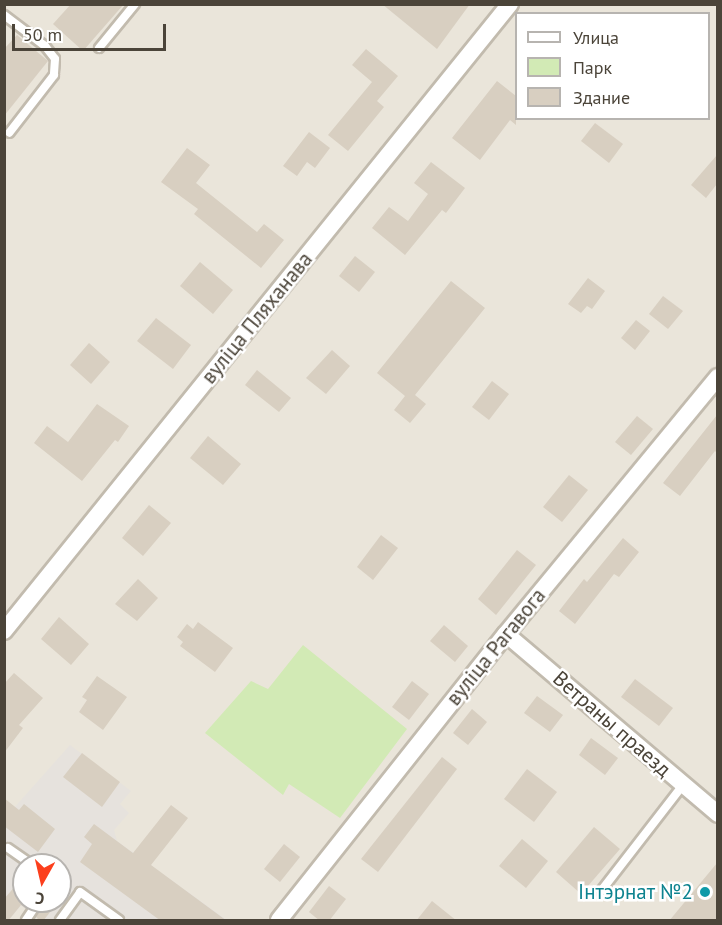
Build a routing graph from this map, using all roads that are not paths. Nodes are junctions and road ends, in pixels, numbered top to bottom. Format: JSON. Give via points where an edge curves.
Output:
{"nodes":[{"id":1,"x":510,"y":4,"type":"edge"},
{"id":2,"x":134,"y":5,"type":"edge"},
{"id":3,"x":4,"y":15,"type":"edge"},
{"id":4,"x":99,"y":48,"type":"dead end"},
{"id":5,"x":9,"y":133,"type":"dead end"},
{"id":6,"x":717,"y":377,"type":"edge"},
{"id":7,"x":4,"y":631,"type":"edge"},
{"id":8,"x":506,"y":634,"type":"junction"},
{"id":9,"x":683,"y":785,"type":"junction"},
{"id":10,"x":716,"y":808,"type":"edge"},
{"id":11,"x":8,"y":848,"type":"dead end"},
{"id":12,"x":15,"y":853,"type":"edge"},
{"id":13,"x":601,"y":891,"type":"dead end"},
{"id":14,"x":60,"y":921,"type":"edge"},
{"id":15,"x":119,"y":921,"type":"edge"},
{"id":16,"x":279,"y":921,"type":"edge"}],
"edges":[{"from":1,"to":7,"type":"street","name":"вуліца Пляханава"},
{"from":2,"to":4,"type":"lane"},
{"from":3,"to":5,"type":"lane","via":[[45,46],[55,59],[54,75]]},
{"from":6,"to":8,"type":"street","name":"вуліца Рагавога"},
{"from":8,"to":9,"type":"street","name":"Ветраны праезд"},
{"from":8,"to":16,"type":"street","name":"вуліца Рагавога"},
{"from":9,"to":10,"type":"street","name":"Ветраны праезд"},
{"from":9,"to":13,"type":"lane"},
{"from":11,"to":12,"type":"lane"},
{"from":14,"to":15,"type":"lane","via":[[80,892]]}]}
